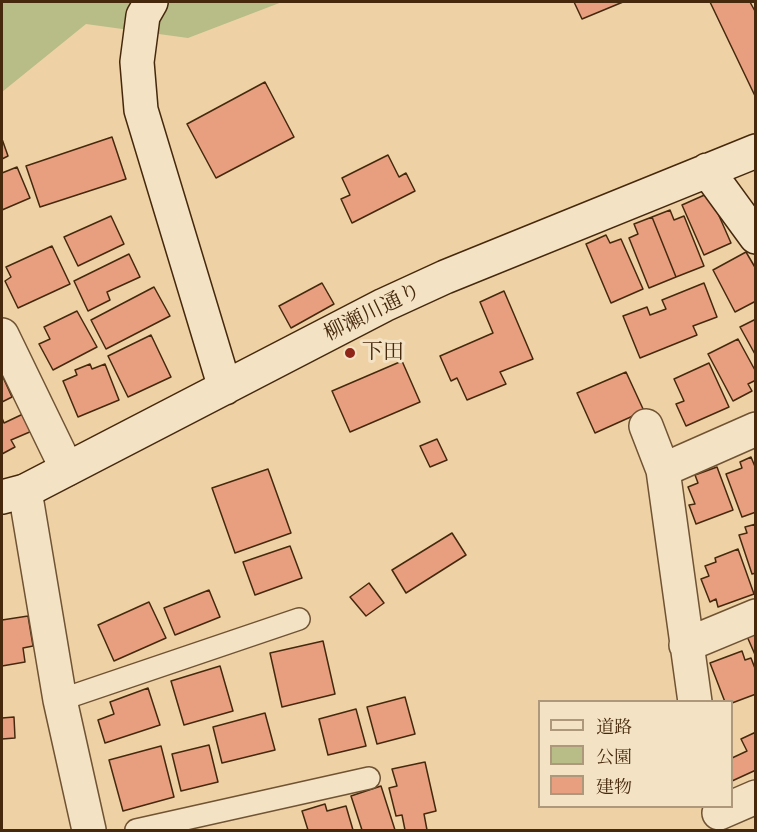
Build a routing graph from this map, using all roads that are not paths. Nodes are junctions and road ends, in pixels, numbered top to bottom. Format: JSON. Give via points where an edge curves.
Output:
{"nodes":[{"id":1,"x":151,"y":2,"type":"edge"},
{"id":2,"x":756,"y":151,"type":"edge"},
{"id":3,"x":707,"y":170,"type":"junction"},
{"id":4,"x":756,"y":237,"type":"edge"},
{"id":5,"x":2,"y":335,"type":"edge"},
{"id":6,"x":225,"y":388,"type":"junction"},
{"id":7,"x":646,"y":426,"type":"dead end"},
{"id":8,"x":756,"y":429,"type":"edge"},
{"id":9,"x":68,"y":469,"type":"junction"},
{"id":10,"x":663,"y":470,"type":"junction"},
{"id":11,"x":14,"y":494,"type":"edge"},
{"id":12,"x":756,"y":616,"type":"edge"},
{"id":13,"x":299,"y":619,"type":"dead end"},
{"id":14,"x":686,"y":645,"type":"junction"},
{"id":15,"x":60,"y":700,"type":"junction"},
{"id":16,"x":695,"y":700,"type":"edge"},
{"id":17,"x":369,"y":778,"type":"dead end"},
{"id":18,"x":756,"y":797,"type":"edge"},
{"id":19,"x":720,"y":817,"type":"edge"},
{"id":20,"x":89,"y":831,"type":"edge"},
{"id":21,"x":136,"y":831,"type":"edge"}],
"edges":[{"from":1,"to":6,"type":"street","via":[[143,16],[137,62],[141,110]]},
{"from":2,"to":3,"type":"street","name":"柳瀬川通り"},
{"from":3,"to":4,"type":"street"},
{"from":3,"to":6,"type":"street","name":"柳瀬川通り","via":[[445,277]]},
{"from":5,"to":9,"type":"street"},
{"from":6,"to":9,"type":"street","name":"柳瀬川通り"},
{"from":7,"to":10,"type":"street"},
{"from":8,"to":10,"type":"street"},
{"from":9,"to":11,"type":"street","name":"柳瀬川通り"},
{"from":10,"to":14,"type":"street"},
{"from":11,"to":15,"type":"street"},
{"from":12,"to":14,"type":"street"},
{"from":13,"to":15,"type":"lane"},
{"from":14,"to":16,"type":"street"},
{"from":15,"to":20,"type":"street"},
{"from":17,"to":21,"type":"lane"},
{"from":18,"to":19,"type":"street"}]}
